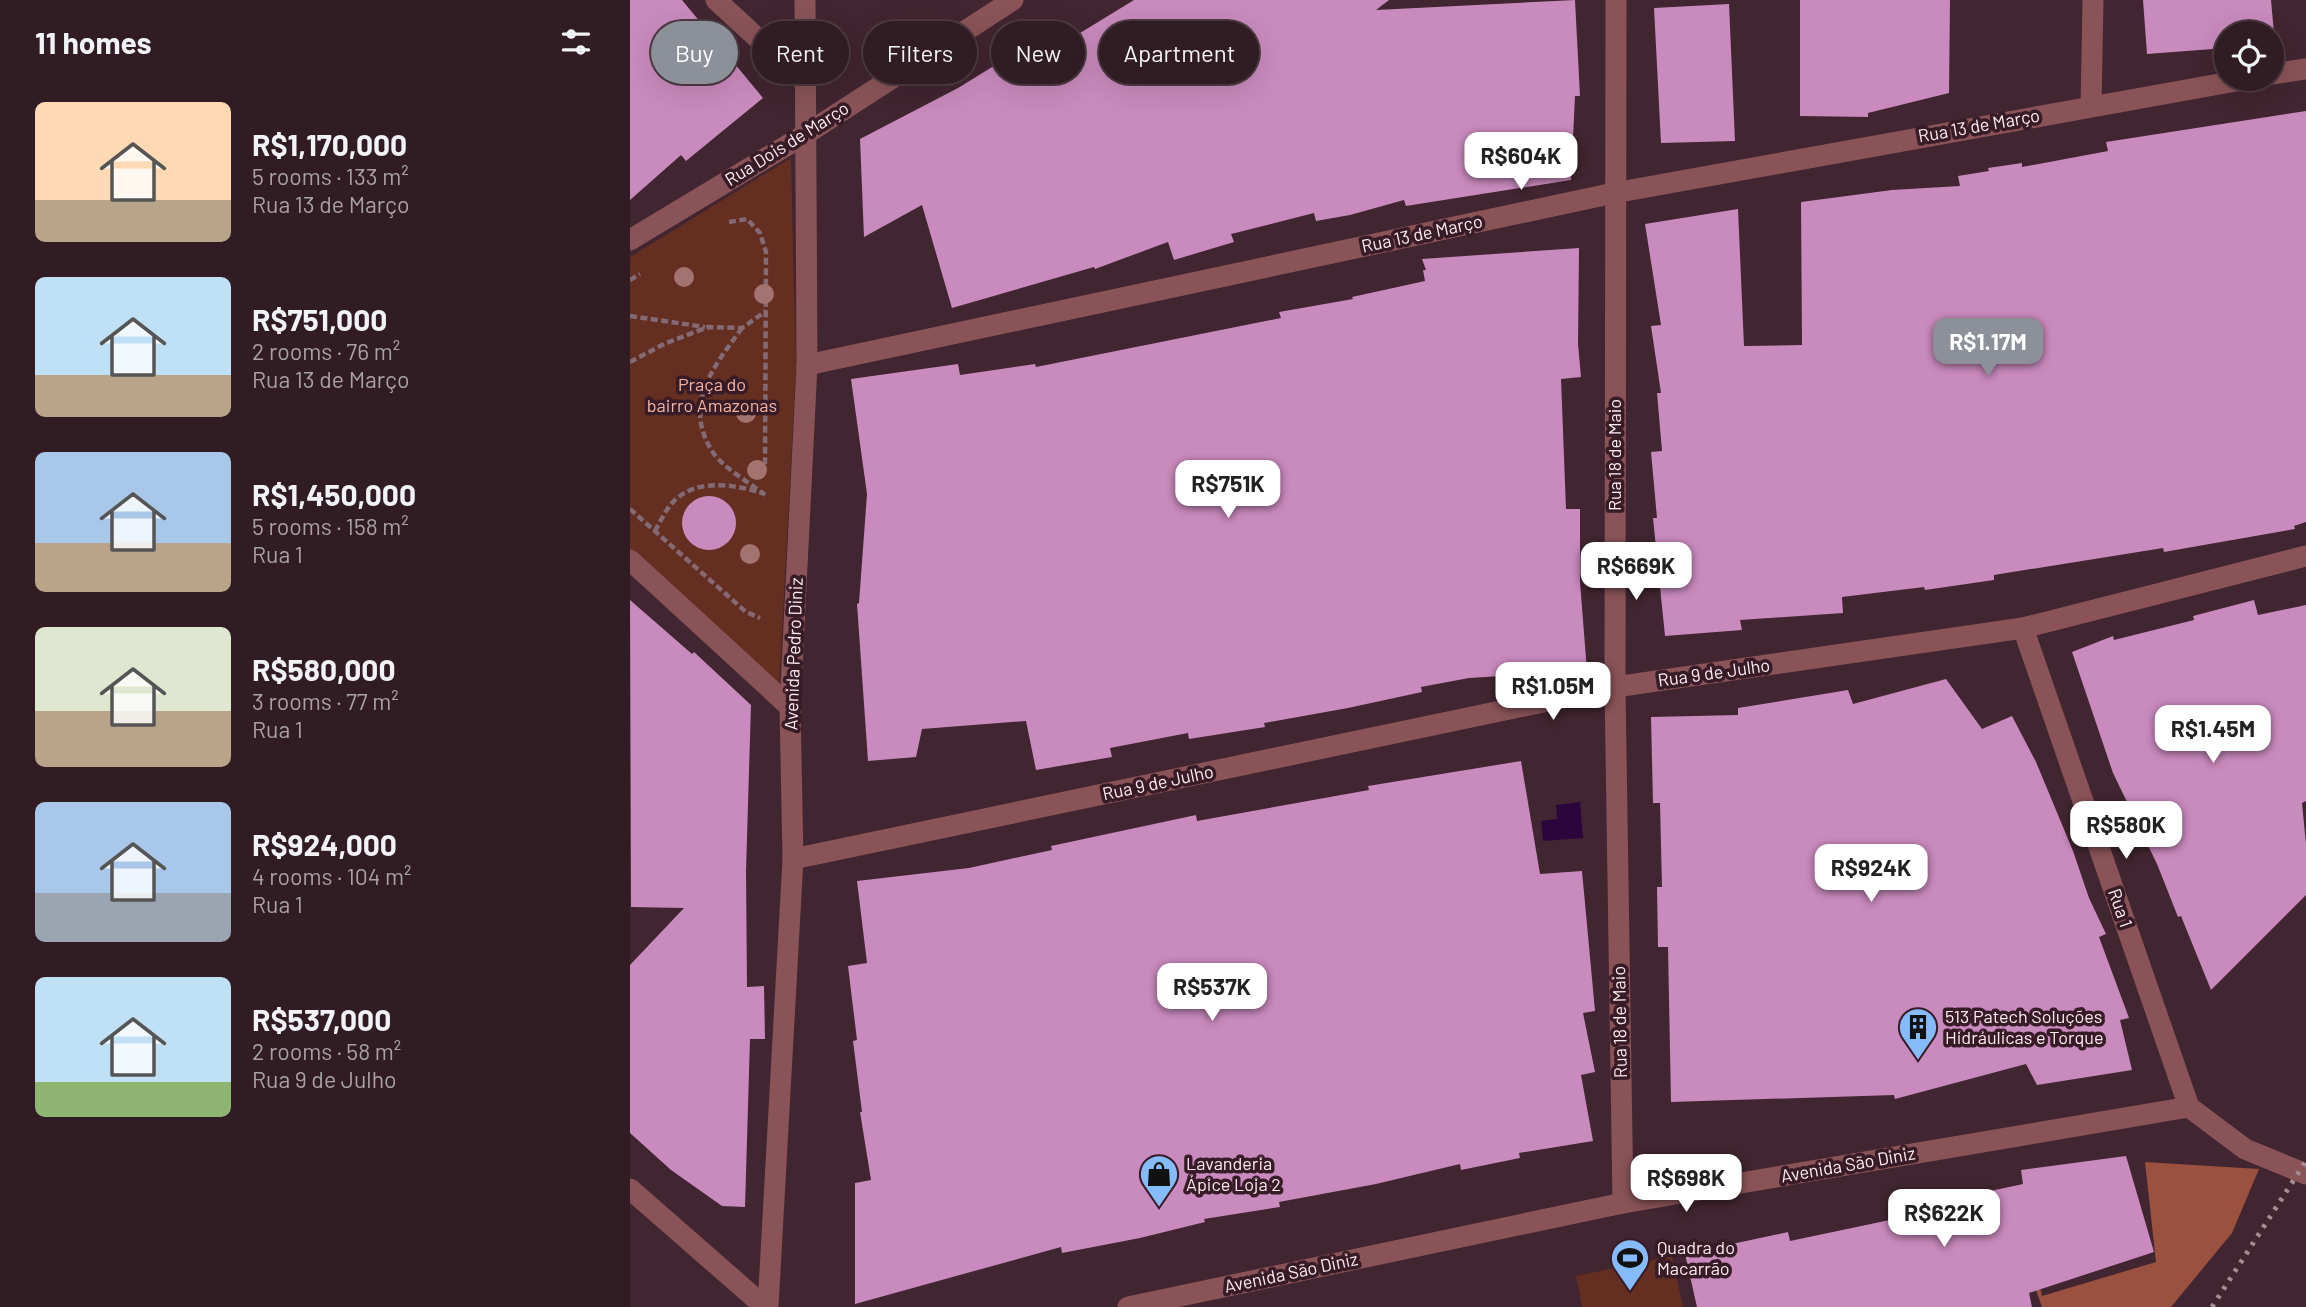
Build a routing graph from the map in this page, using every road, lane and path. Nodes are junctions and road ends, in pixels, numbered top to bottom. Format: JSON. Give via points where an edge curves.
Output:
{"nodes":[{"id":1,"x":716,"y":0,"type":"edge"},
{"id":2,"x":805,"y":0,"type":"edge"},
{"id":3,"x":1013,"y":0,"type":"edge"},
{"id":4,"x":1616,"y":0,"type":"edge"},
{"id":5,"x":2093,"y":0,"type":"edge"},
{"id":6,"x":805,"y":21,"type":"edge"},
{"id":7,"x":752,"y":33,"type":"edge"},
{"id":8,"x":2306,"y":69,"type":"edge"},
{"id":9,"x":2284,"y":73,"type":"edge"},
{"id":10,"x":806,"y":84,"type":"edge"},
{"id":11,"x":2214,"y":85,"type":"edge"},
{"id":12,"x":2091,"y":106,"type":"junction"},
{"id":13,"x":806,"y":134,"type":"junction"},
{"id":14,"x":1614,"y":193,"type":"junction"},
{"id":15,"x":718,"y":228,"type":"dead end"},
{"id":16,"x":630,"y":240,"type":"edge"},
{"id":17,"x":641,"y":274,"type":"dead end"},
{"id":18,"x":630,"y":280,"type":"edge"},
{"id":19,"x":766,"y":311,"type":"junction"},
{"id":20,"x":630,"y":316,"type":"edge"},
{"id":21,"x":708,"y":327,"type":"junction"},
{"id":22,"x":742,"y":328,"type":"junction"},
{"id":23,"x":630,"y":362,"type":"edge"},
{"id":24,"x":807,"y":365,"type":"junction"},
{"id":25,"x":765,"y":495,"type":"junction"},
{"id":26,"x":765,"y":507,"type":"dead end"},
{"id":27,"x":630,"y":509,"type":"edge"},
{"id":28,"x":655,"y":531,"type":"junction"},
{"id":29,"x":2306,"y":556,"type":"edge"},
{"id":30,"x":630,"y":560,"type":"edge"},
{"id":31,"x":762,"y":614,"type":"dead end"},
{"id":32,"x":2023,"y":628,"type":"junction"},
{"id":33,"x":1615,"y":687,"type":"junction"},
{"id":34,"x":790,"y":707,"type":"junction"},
{"id":35,"x":793,"y":859,"type":"junction"},
{"id":36,"x":2189,"y":1107,"type":"junction"},
{"id":37,"x":2306,"y":1174,"type":"edge"},
{"id":38,"x":630,"y":1189,"type":"edge"},
{"id":39,"x":1623,"y":1203,"type":"junction"},
{"id":40,"x":766,"y":1307,"type":"edge"},
{"id":41,"x":1128,"y":1307,"type":"edge"}],
"edges":[{"from":1,"to":7,"type":"street"},
{"from":2,"to":6,"type":"street","name":"Avenida Pedro Diniz"},
{"from":3,"to":13,"type":"street","name":"Rua Dois de Março"},
{"from":4,"to":14,"type":"street","name":"Rua 18 de Maio"},
{"from":5,"to":12,"type":"street"},
{"from":8,"to":9,"type":"street"},
{"from":10,"to":13,"type":"street","name":"Avenida Pedro Diniz"},
{"from":11,"to":12,"type":"street","name":"Rua 13 de Março"},
{"from":12,"to":14,"type":"street","name":"Rua 13 de Março"},
{"from":13,"to":16,"type":"street","name":"Rua Dois de Março"},
{"from":13,"to":24,"type":"street","name":"Avenida Pedro Diniz"},
{"from":14,"to":24,"type":"street","name":"Rua 13 de Março"},
{"from":14,"to":33,"type":"street","name":"Rua 18 de Maio"},
{"from":15,"to":19,"type":"path","via":[[747,219],[760,233],[765,252]]},
{"from":17,"to":18,"type":"path"},
{"from":19,"to":22,"type":"path"},
{"from":19,"to":25,"type":"path"},
{"from":20,"to":21,"type":"path"},
{"from":21,"to":22,"type":"path"},
{"from":21,"to":23,"type":"path"},
{"from":22,"to":25,"type":"path","via":[[707,379],[700,400],[701,426],[715,455]]},
{"from":24,"to":34,"type":"street","name":"Avenida Pedro Diniz"},
{"from":25,"to":26,"type":"path"},
{"from":25,"to":28,"type":"path","via":[[722,484],[694,489],[674,500]]},
{"from":27,"to":28,"type":"path"},
{"from":28,"to":31,"type":"path","via":[[746,612],[760,618]]},
{"from":29,"to":32,"type":"street","name":"Rua 9 de Julho"},
{"from":30,"to":34,"type":"street"},
{"from":32,"to":33,"type":"street","name":"Rua 9 de Julho"},
{"from":32,"to":36,"type":"street","name":"Rua 1"},
{"from":33,"to":35,"type":"street","name":"Rua 9 de Julho"},
{"from":33,"to":39,"type":"street","name":"Rua 18 de Maio"},
{"from":34,"to":35,"type":"street","name":"Avenida Pedro Diniz"},
{"from":35,"to":40,"type":"street","name":"Avenida Pedro Diniz"},
{"from":36,"to":37,"type":"street","via":[[2245,1149]]},
{"from":36,"to":39,"type":"street","name":"Avenida São Diniz"},
{"from":38,"to":40,"type":"street"},
{"from":39,"to":41,"type":"street","name":"Avenida São Diniz"}]}
